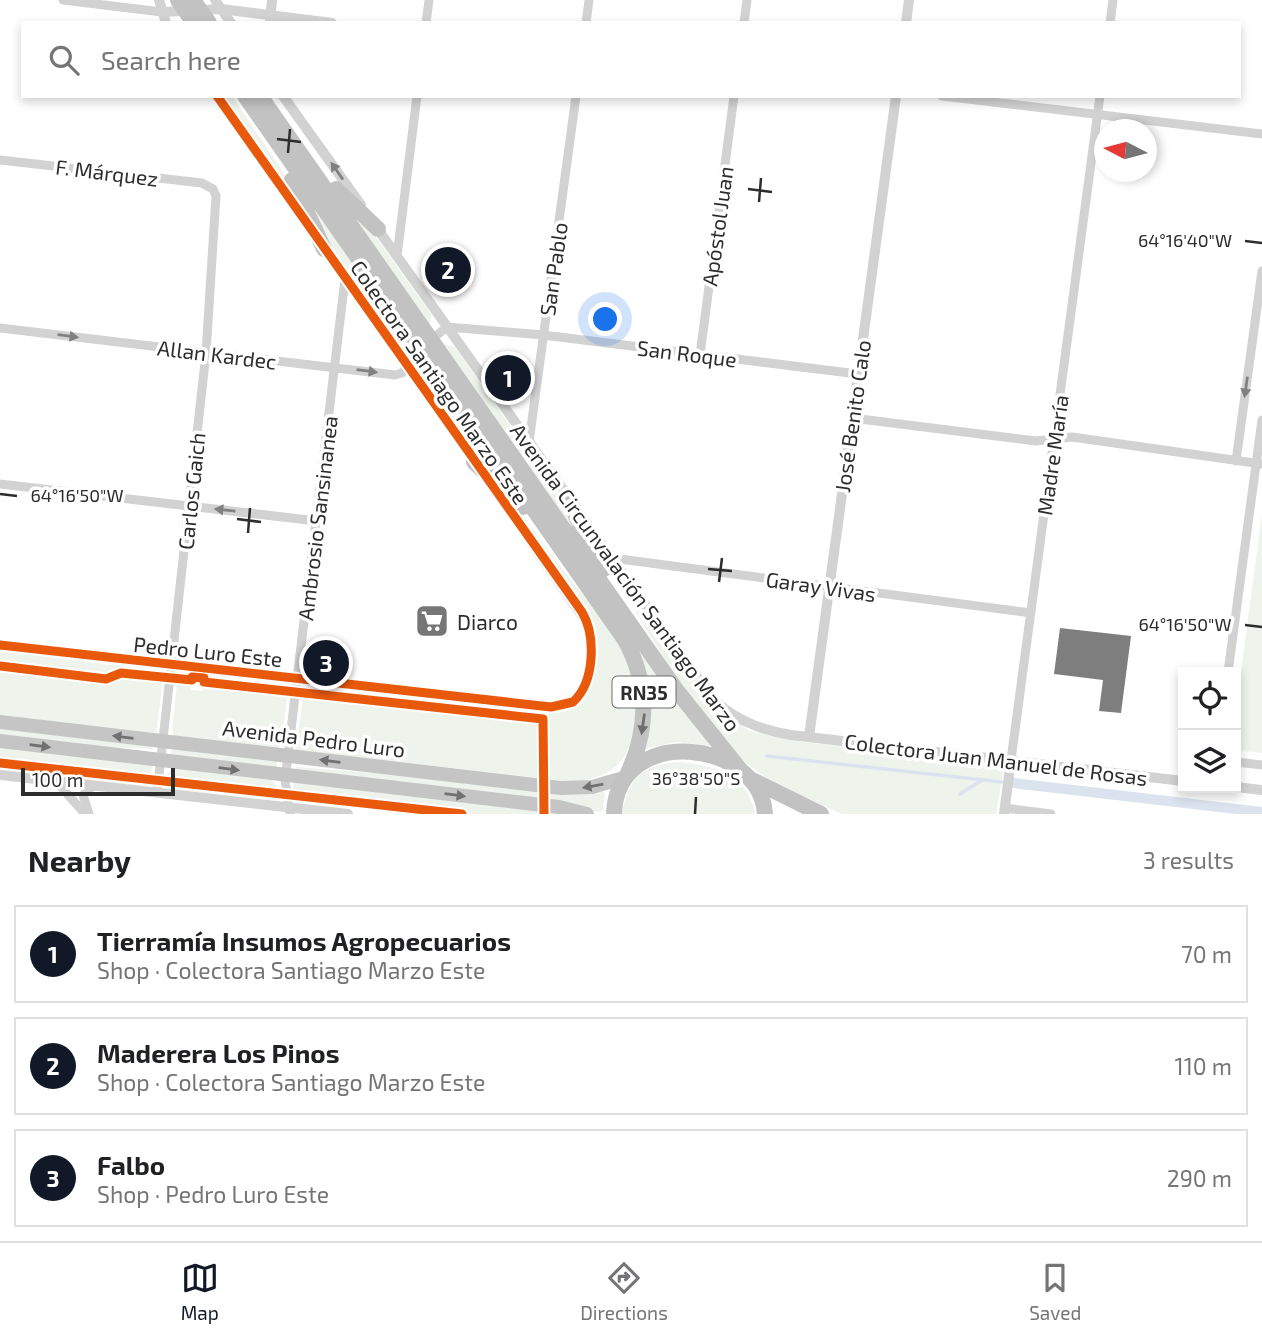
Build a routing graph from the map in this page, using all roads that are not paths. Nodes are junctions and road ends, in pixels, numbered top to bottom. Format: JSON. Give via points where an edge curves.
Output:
{"nodes":[{"id":1,"x":64,"y":0,"type":"edge"},
{"id":2,"x":272,"y":0,"type":"edge"},
{"id":3,"x":429,"y":0,"type":"edge"},
{"id":4,"x":589,"y":0,"type":"edge"},
{"id":5,"x":747,"y":0,"type":"edge"},
{"id":6,"x":909,"y":0,"type":"edge"},
{"id":7,"x":1113,"y":0,"type":"edge"},
{"id":8,"x":218,"y":5,"type":"edge"},
{"id":9,"x":162,"y":11,"type":"edge"},
{"id":10,"x":193,"y":11,"type":"edge"},
{"id":11,"x":270,"y":19,"type":"edge"},
{"id":12,"x":230,"y":21,"type":"edge"},
{"id":13,"x":301,"y":21,"type":"edge"},
{"id":14,"x":426,"y":21,"type":"edge"},
{"id":15,"x":586,"y":21,"type":"edge"},
{"id":16,"x":744,"y":21,"type":"edge"},
{"id":17,"x":906,"y":21,"type":"edge"},
{"id":18,"x":1110,"y":21,"type":"edge"},
{"id":19,"x":218,"y":98,"type":"edge"},
{"id":20,"x":238,"y":98,"type":"edge"},
{"id":21,"x":246,"y":98,"type":"edge"},
{"id":22,"x":263,"y":98,"type":"edge"},
{"id":23,"x":264,"y":98,"type":"edge"},
{"id":24,"x":284,"y":98,"type":"edge"},
{"id":25,"x":416,"y":98,"type":"edge"},
{"id":26,"x":576,"y":98,"type":"edge"},
{"id":27,"x":734,"y":98,"type":"edge"},
{"id":28,"x":896,"y":98,"type":"edge"},
{"id":29,"x":958,"y":98,"type":"edge"},
{"id":30,"x":1100,"y":98,"type":"edge"},
{"id":31,"x":1097,"y":115,"type":"junction"},
{"id":32,"x":1262,"y":134,"type":"edge"},
{"id":33,"x":0,"y":160,"type":"edge"},
{"id":34,"x":213,"y":189,"type":"joint"},
{"id":35,"x":378,"y":229,"type":"junction"},
{"id":36,"x":324,"y":249,"type":"junction"},
{"id":37,"x":397,"y":256,"type":"junction"},
{"id":38,"x":1262,"y":271,"type":"edge"},
{"id":39,"x":345,"y":279,"type":"junction"},
{"id":40,"x":447,"y":327,"type":"junction"},
{"id":41,"x":0,"y":328,"type":"edge"},
{"id":42,"x":544,"y":335,"type":"junction"},
{"id":43,"x":426,"y":343,"type":"junction"},
{"id":44,"x":206,"y":353,"type":"junction"},
{"id":45,"x":700,"y":355,"type":"junction"},
{"id":46,"x":405,"y":365,"type":"junction"},
{"id":47,"x":335,"y":368,"type":"junction"},
{"id":48,"x":858,"y":374,"type":"junction"},
{"id":49,"x":852,"y":418,"type":"junction"},
{"id":50,"x":1262,"y":421,"type":"edge"},
{"id":51,"x":1054,"y":439,"type":"junction"},
{"id":52,"x":529,"y":442,"type":"junction"},
{"id":53,"x":1236,"y":461,"type":"junction"},
{"id":54,"x":474,"y":462,"type":"junction"},
{"id":55,"x":1259,"y":463,"type":"edge"},
{"id":56,"x":0,"y":485,"type":"edge"},
{"id":57,"x":569,"y":499,"type":"junction"},
{"id":58,"x":189,"y":506,"type":"junction"},
{"id":59,"x":317,"y":521,"type":"junction"},
{"id":60,"x":612,"y":558,"type":"junction"},
{"id":61,"x":829,"y":587,"type":"junction"},
{"id":62,"x":1031,"y":613,"type":"junction"},
{"id":63,"x":609,"y":616,"type":"junction"},
{"id":64,"x":0,"y":645,"type":"edge"},
{"id":65,"x":653,"y":656,"type":"junction"},
{"id":66,"x":172,"y":664,"type":"junction"},
{"id":67,"x":1229,"y":667,"type":"edge"},
{"id":68,"x":299,"y":679,"type":"junction"},
{"id":69,"x":577,"y":699,"type":"joint"},
{"id":70,"x":0,"y":722,"type":"edge"},
{"id":71,"x":809,"y":737,"type":"junction"},
{"id":72,"x":0,"y":741,"type":"edge"},
{"id":73,"x":163,"y":742,"type":"junction"},
{"id":74,"x":288,"y":756,"type":"junction"},
{"id":75,"x":1011,"y":760,"type":"junction"},
{"id":76,"x":161,"y":761,"type":"junction"},
{"id":77,"x":1241,"y":763,"type":"edge"},
{"id":78,"x":1262,"y":765,"type":"edge"},
{"id":79,"x":0,"y":775,"type":"edge"},
{"id":80,"x":285,"y":775,"type":"junction"},
{"id":81,"x":745,"y":775,"type":"junction"},
{"id":82,"x":625,"y":776,"type":"junction"},
{"id":83,"x":1178,"y":780,"type":"edge"},
{"id":84,"x":56,"y":781,"type":"junction"},
{"id":85,"x":93,"y":786,"type":"junction"},
{"id":86,"x":1241,"y":788,"type":"edge"},
{"id":87,"x":1262,"y":790,"type":"edge"},
{"id":88,"x":157,"y":793,"type":"junction"},
{"id":89,"x":289,"y":811,"type":"edge"},
{"id":90,"x":1004,"y":811,"type":"edge"},
{"id":91,"x":87,"y":814,"type":"edge"},
{"id":92,"x":348,"y":814,"type":"edge"},
{"id":93,"x":587,"y":814,"type":"edge"},
{"id":94,"x":614,"y":814,"type":"edge"},
{"id":95,"x":765,"y":814,"type":"edge"},
{"id":96,"x":821,"y":814,"type":"edge"},
{"id":97,"x":1051,"y":814,"type":"edge"}],
"edges":[{"from":1,"to":9,"type":"street"},
{"from":2,"to":11,"type":"street"},
{"from":3,"to":14,"type":"street"},
{"from":4,"to":15,"type":"street"},
{"from":5,"to":16,"type":"street"},
{"from":6,"to":17,"type":"street"},
{"from":7,"to":18,"type":"street"},
{"from":8,"to":10,"type":"street"},
{"from":8,"to":11,"type":"street"},
{"from":8,"to":12,"type":"street"},
{"from":9,"to":10,"type":"street"},
{"from":11,"to":13,"type":"street"},
{"from":19,"to":36,"type":"street","name":"Colectora Santiago Marzo Este"},
{"from":20,"to":36,"type":"highway","via":[[301,193]]},
{"from":21,"to":43,"type":"highway","name":"Avenida Circunvalación Santiago Marzo","number":"RN35"},
{"from":22,"to":43,"type":"highway","name":"Avenida Circunvalación Santiago Marzo","number":"RN35"},
{"from":23,"to":35,"type":"highway","via":[[340,195]]},
{"from":35,"to":24,"type":"street","name":"Colectora Santiago Marzo Este","one_way":true},
{"from":25,"to":37,"type":"street"},
{"from":26,"to":42,"type":"street","name":"San Pablo"},
{"from":27,"to":45,"type":"street","name":"Apóstol Juan"},
{"from":28,"to":48,"type":"street","name":"José Benito Calo"},
{"from":29,"to":31,"type":"street"},
{"from":30,"to":31,"type":"street","name":"Madre María"},
{"from":31,"to":32,"type":"street"},
{"from":31,"to":51,"type":"street","name":"Madre María"},
{"from":33,"to":34,"type":"street","name":"F. Márquez","via":[[197,182]]},
{"from":34,"to":44,"type":"street","name":"Carlos Gaich","via":[[217,205]]},
{"from":35,"to":37,"type":"street","name":"Colectora Santiago Marzo Este"},
{"from":36,"to":39,"type":"street","name":"Colectora Santiago Marzo Este"},
{"from":37,"to":40,"type":"street","name":"Colectora Santiago Marzo Este"},
{"from":38,"to":53,"type":"street","one_way":true},
{"from":39,"to":46,"type":"street","name":"Colectora Santiago Marzo Este"},
{"from":39,"to":47,"type":"street","name":"Ambrosio Sansinanea"},
{"from":40,"to":42,"type":"street","name":"San Roque"},
{"from":40,"to":43,"type":"street"},
{"from":40,"to":52,"type":"street","name":"Colectora Santiago Marzo Este"},
{"from":41,"to":44,"type":"street","name":"Allan Kardec","one_way":true},
{"from":42,"to":45,"type":"street","name":"San Roque"},
{"from":42,"to":52,"type":"street","name":"San Pablo"},
{"from":43,"to":46,"type":"street"},
{"from":43,"to":63,"type":"highway","name":"Avenida Circunvalación Santiago Marzo","number":"RN35"},
{"from":43,"to":65,"type":"highway","name":"Avenida Circunvalación Santiago Marzo","number":"RN35"},
{"from":44,"to":47,"type":"street","name":"Allan Kardec"},
{"from":44,"to":58,"type":"street","name":"Carlos Gaich"},
{"from":45,"to":48,"type":"street","name":"San Roque"},
{"from":47,"to":46,"type":"street","name":"Allan Kardec","one_way":true,"via":[[395,375]]},
{"from":46,"to":54,"type":"street","name":"Colectora Santiago Marzo Este"},
{"from":47,"to":59,"type":"street","name":"Ambrosio Sansinanea"},
{"from":48,"to":49,"type":"street","name":"José Benito Calo"},
{"from":49,"to":51,"type":"street","via":[[1035,441]]},
{"from":49,"to":61,"type":"street","name":"José Benito Calo"},
{"from":50,"to":55,"type":"street"},
{"from":51,"to":53,"type":"street","via":[[1072,437]]},
{"from":51,"to":62,"type":"street","name":"Madre María"},
{"from":52,"to":57,"type":"street","name":"Colectora Santiago Marzo Este"},
{"from":53,"to":55,"type":"street"},
{"from":54,"to":63,"type":"highway","via":[[516,498],[572,575]]},
{"from":54,"to":69,"type":"street","name":"Colectora Santiago Marzo Este","via":[[588,622],[588,677]]},
{"from":55,"to":67,"type":"street"},
{"from":56,"to":58,"type":"street"},
{"from":57,"to":60,"type":"street","name":"Colectora Santiago Marzo Este"},
{"from":57,"to":65,"type":"highway","via":[[587,542]]},
{"from":59,"to":58,"type":"street","one_way":true},
{"from":58,"to":66,"type":"street","name":"Carlos Gaich"},
{"from":59,"to":68,"type":"street","name":"Ambrosio Sansinanea"},
{"from":60,"to":61,"type":"street","name":"Garay Vivas"},
{"from":60,"to":71,"type":"street","name":"Colectora Santiago Marzo Este","via":[[719,704],[760,728]]},
{"from":61,"to":62,"type":"street","name":"Garay Vivas"},
{"from":61,"to":71,"type":"street","name":"José Benito Calo"},
{"from":62,"to":75,"type":"street","name":"Madre María"},
{"from":63,"to":82,"type":"highway","name":"Avenida Circunvalación Santiago Marzo","number":"RN35","one_way":true,"via":[[634,656],[644,690],[642,733]]},
{"from":64,"to":66,"type":"street","name":"Pedro Luro Este"},
{"from":65,"to":81,"type":"highway","name":"Avenida Circunvalación Santiago Marzo","number":"RN35"},
{"from":66,"to":68,"type":"street","name":"Pedro Luro Este"},
{"from":66,"to":73,"type":"street","name":"Carlos Gaich"},
{"from":68,"to":69,"type":"street","name":"Pedro Luro Este","via":[[551,707]]},
{"from":68,"to":74,"type":"street","name":"Ambrosio Sansinanea"},
{"from":73,"to":70,"type":"main road","name":"Avenida Pedro Luro","one_way":true},
{"from":71,"to":75,"type":"street","name":"Colectora Juan Manuel de Rosas"},
{"from":72,"to":76,"type":"main road","name":"Avenida Pedro Luro","one_way":true},
{"from":73,"to":74,"type":"main road","name":"Avenida Pedro Luro"},
{"from":73,"to":76,"type":"street","name":"Carlos Gaich"},
{"from":74,"to":80,"type":"street","name":"Ambrosio Sansinanea"},
{"from":82,"to":74,"type":"main road","name":"Avenida Pedro Luro","one_way":true,"via":[[592,787],[571,788]]},
{"from":75,"to":83,"type":"street","name":"Colectora Juan Manuel de Rosas"},
{"from":75,"to":90,"type":"street","name":"Madre María"},
{"from":76,"to":80,"type":"main road","name":"Avenida Pedro Luro","one_way":true},
{"from":76,"to":88,"type":"street","name":"Carlos Gaich"},
{"from":77,"to":78,"type":"street"},
{"from":79,"to":84,"type":"street"},
{"from":80,"to":89,"type":"street","name":"Ambrosio Sansinanea"},
{"from":80,"to":93,"type":"main road","name":"Avenida Pedro Luro","one_way":true},
{"from":81,"to":82,"type":"highway","number":"RN35","via":[[709,755],[679,751],[646,758]]},
{"from":81,"to":95,"type":"highway","number":"RN35","via":[[760,794]]},
{"from":81,"to":96,"type":"highway","number":"RN35"},
{"from":82,"to":94,"type":"highway","number":"RN35","via":[[615,797]]},
{"from":84,"to":85,"type":"street"},
{"from":84,"to":91,"type":"street"},
{"from":85,"to":88,"type":"street"},
{"from":85,"to":91,"type":"street","via":[[83,795]]},
{"from":86,"to":87,"type":"street"},
{"from":88,"to":89,"type":"street"},
{"from":89,"to":92,"type":"street"},
{"from":90,"to":97,"type":"street"}]}
